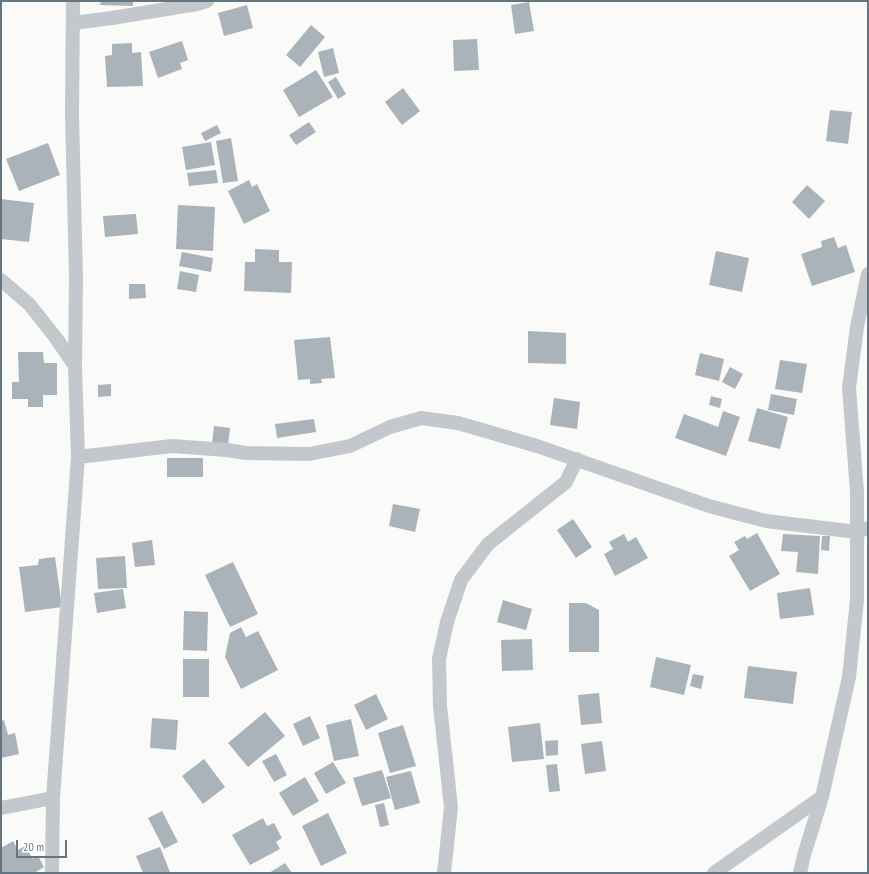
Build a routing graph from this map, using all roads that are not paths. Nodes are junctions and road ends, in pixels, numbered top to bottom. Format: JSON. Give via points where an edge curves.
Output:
{"nodes":[{"id":1,"x":73,"y":1,"type":"edge"},
{"id":2,"x":207,"y":1,"type":"edge"},
{"id":3,"x":73,"y":23,"type":"junction"},
{"id":4,"x":868,"y":274,"type":"edge"},
{"id":5,"x":1,"y":280,"type":"edge"},
{"id":6,"x":75,"y":366,"type":"junction"},
{"id":7,"x":78,"y":457,"type":"junction"},
{"id":8,"x":577,"y":459,"type":"junction"},
{"id":9,"x":862,"y":530,"type":"edge"},
{"id":10,"x":822,"y":797,"type":"junction"},
{"id":11,"x":54,"y":798,"type":"junction"},
{"id":12,"x":1,"y":808,"type":"edge"},
{"id":13,"x":52,"y":873,"type":"edge"},
{"id":14,"x":444,"y":873,"type":"edge"},
{"id":15,"x":714,"y":873,"type":"edge"},
{"id":16,"x":800,"y":873,"type":"edge"}],
"edges":[{"from":1,"to":3,"type":"street"},
{"from":2,"to":3,"type":"street"},
{"from":3,"to":6,"type":"street"},
{"from":4,"to":9,"type":"street","via":[[857,327],[850,388]]},
{"from":5,"to":6,"type":"street","via":[[29,304]]},
{"from":6,"to":7,"type":"street"},
{"from":7,"to":8,"type":"street","via":[[172,446],[246,453],[309,454],[350,446],[390,427],[421,418],[458,423]]},
{"from":7,"to":11,"type":"street"},
{"from":8,"to":9,"type":"street","via":[[709,506],[766,521]]},
{"from":8,"to":14,"type":"street","via":[[566,482],[488,544],[460,580],[439,659],[440,706],[451,807]]},
{"from":9,"to":10,"type":"street","via":[[849,677]]},
{"from":10,"to":15,"type":"street"},
{"from":10,"to":16,"type":"street"},
{"from":11,"to":12,"type":"street"},
{"from":11,"to":13,"type":"street"}]}
